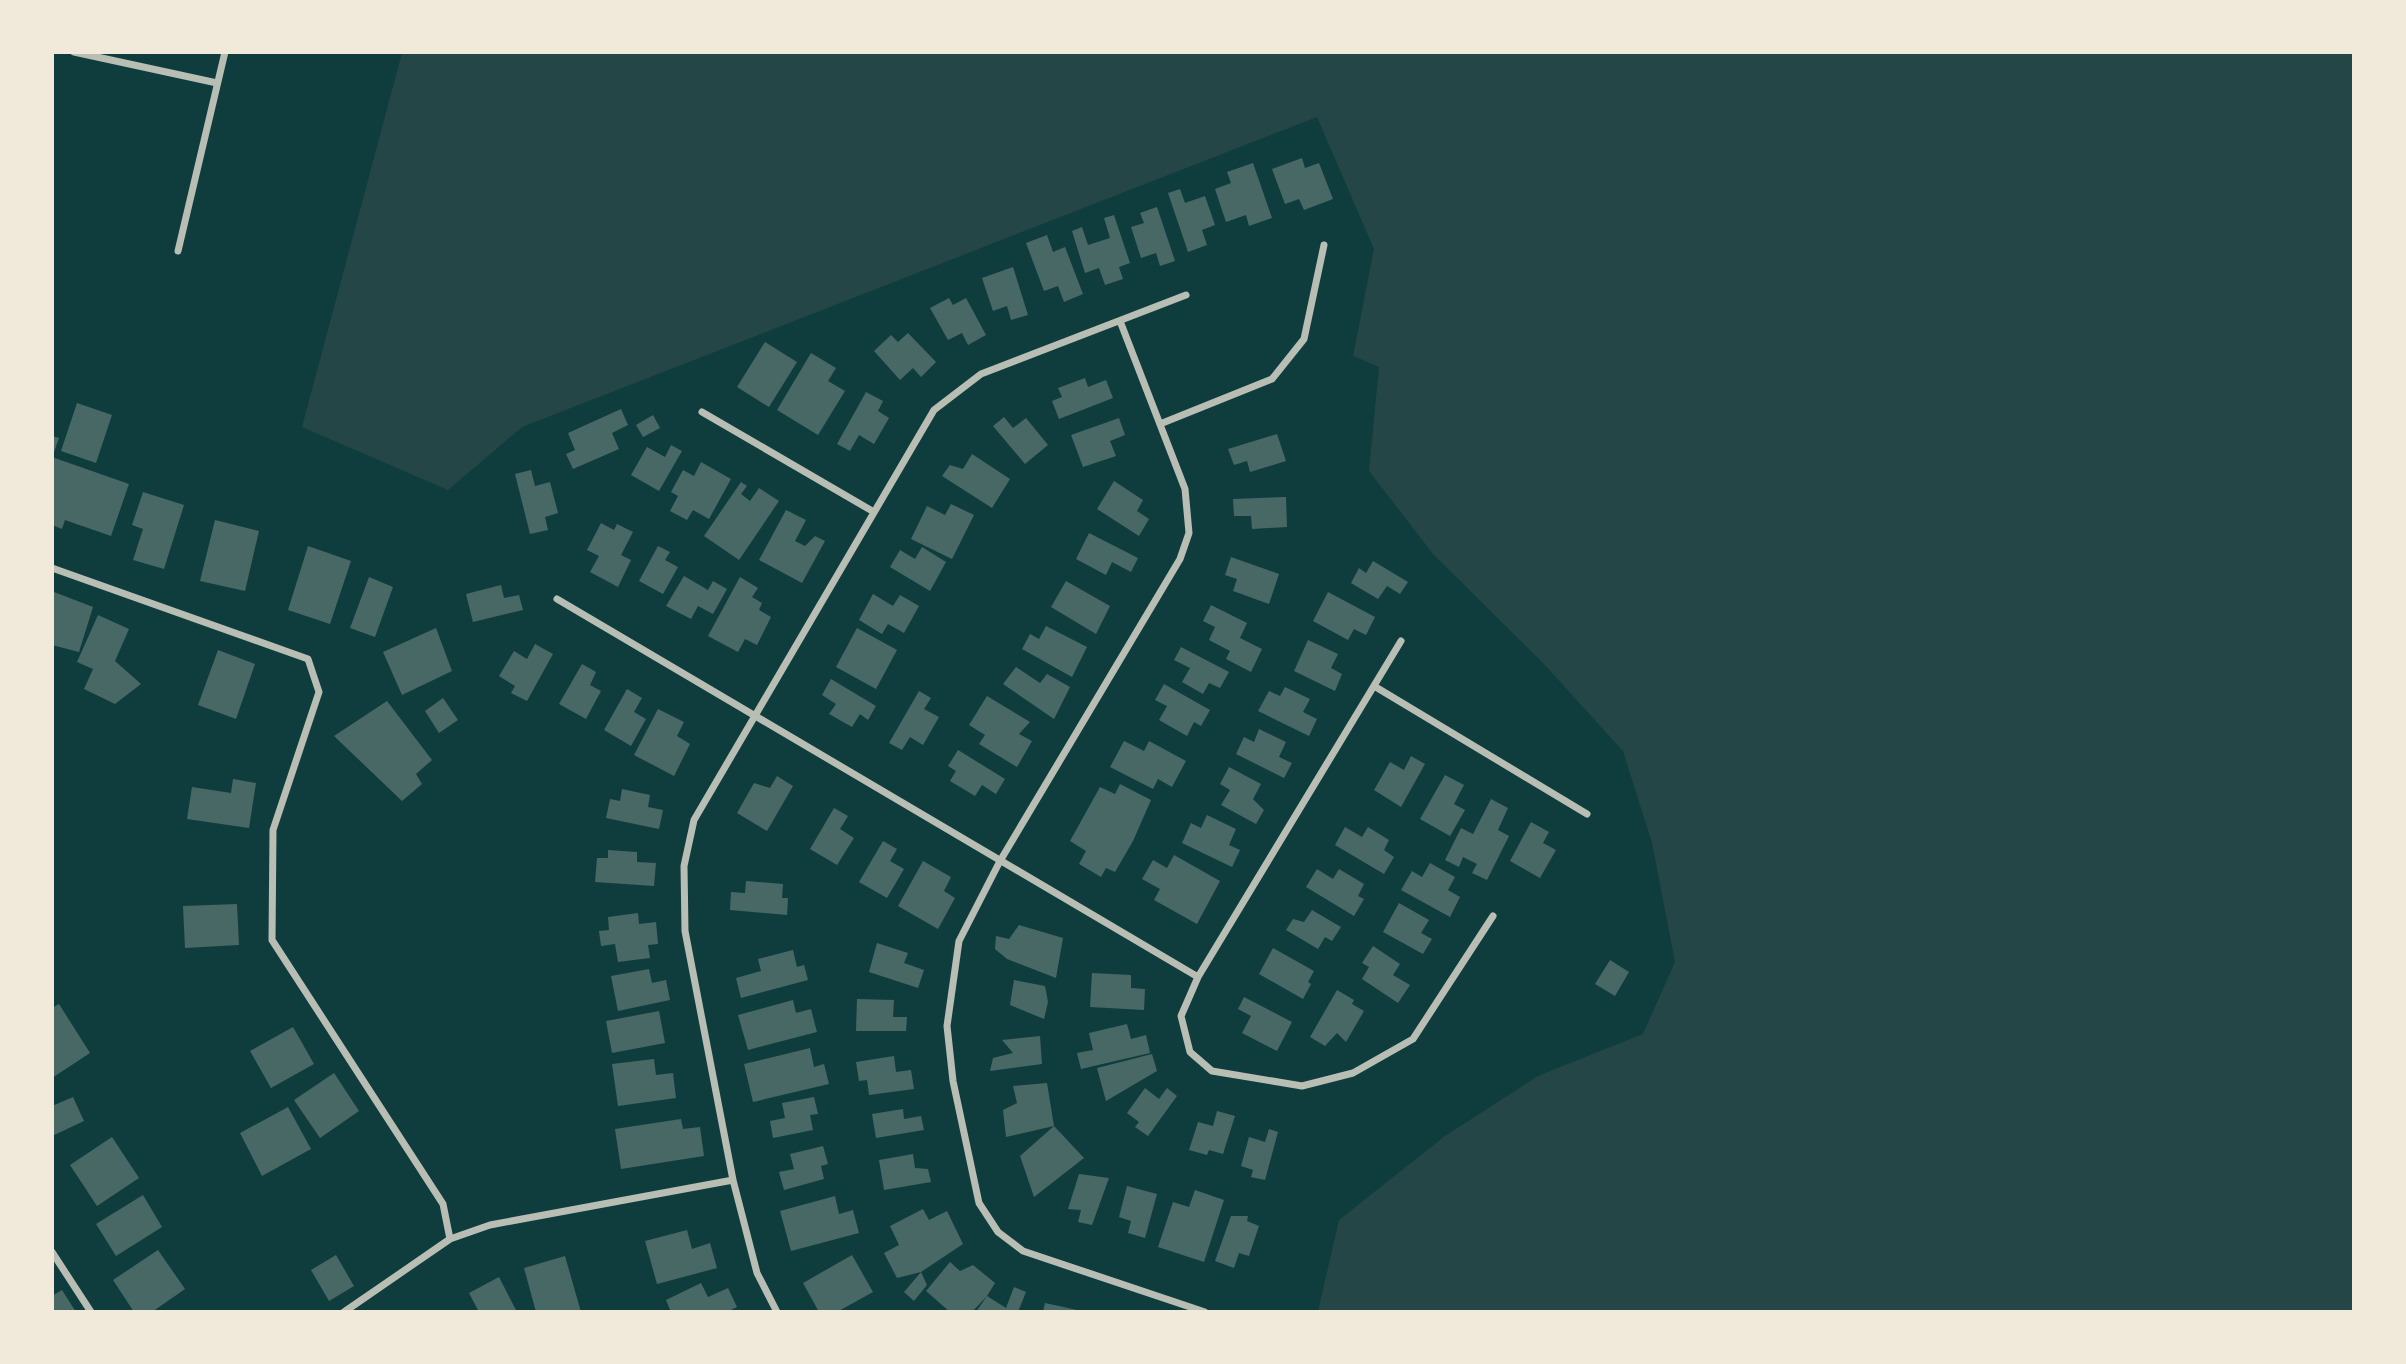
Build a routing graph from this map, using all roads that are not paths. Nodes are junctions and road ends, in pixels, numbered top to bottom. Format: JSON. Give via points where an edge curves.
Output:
{"nodes":[{"id":1,"x":74,"y":52,"type":"edge"},
{"id":2,"x":225,"y":52,"type":"edge"},
{"id":3,"x":217,"y":83,"type":"junction"},
{"id":4,"x":1324,"y":245,"type":"dead end"},
{"id":5,"x":178,"y":251,"type":"dead end"},
{"id":6,"x":1186,"y":295,"type":"dead end"},
{"id":7,"x":1121,"y":321,"type":"junction"},
{"id":8,"x":702,"y":412,"type":"dead end"},
{"id":9,"x":1160,"y":424,"type":"junction"},
{"id":10,"x":874,"y":512,"type":"junction"},
{"id":11,"x":52,"y":568,"type":"edge"},
{"id":12,"x":557,"y":599,"type":"dead end"},
{"id":13,"x":1401,"y":641,"type":"dead end"},
{"id":14,"x":1374,"y":686,"type":"junction"},
{"id":15,"x":754,"y":717,"type":"junction"},
{"id":16,"x":1587,"y":814,"type":"dead end"},
{"id":17,"x":1000,"y":861,"type":"junction"},
{"id":18,"x":1493,"y":916,"type":"dead end"},
{"id":19,"x":1198,"y":976,"type":"junction"},
{"id":20,"x":733,"y":1180,"type":"junction"},
{"id":21,"x":450,"y":1239,"type":"junction"},
{"id":22,"x":52,"y":1252,"type":"edge"},
{"id":23,"x":91,"y":1311,"type":"edge"},
{"id":24,"x":344,"y":1311,"type":"edge"},
{"id":25,"x":777,"y":1311,"type":"edge"},
{"id":26,"x":1205,"y":1311,"type":"edge"}],
"edges":[{"from":1,"to":3,"type":"street"},
{"from":2,"to":3,"type":"street"},
{"from":3,"to":5,"type":"street"},
{"from":4,"to":9,"type":"street","via":[[1304,339],[1272,379]]},
{"from":6,"to":7,"type":"street"},
{"from":7,"to":9,"type":"street"},
{"from":7,"to":10,"type":"street","via":[[981,374],[934,410]]},
{"from":8,"to":10,"type":"street"},
{"from":9,"to":17,"type":"street","via":[[1185,489],[1189,533],[1180,559]]},
{"from":10,"to":15,"type":"street"},
{"from":11,"to":21,"type":"street","via":[[308,659],[319,692],[273,830],[272,940],[443,1205]]},
{"from":12,"to":15,"type":"street"},
{"from":13,"to":14,"type":"street"},
{"from":14,"to":16,"type":"street"},
{"from":14,"to":19,"type":"street"},
{"from":15,"to":17,"type":"street"},
{"from":15,"to":20,"type":"street","via":[[694,820],[684,866],[685,932]]},
{"from":17,"to":19,"type":"street"},
{"from":17,"to":26,"type":"street","via":[[959,941],[947,1026],[953,1082],[979,1203],[998,1232],[1023,1251]]},
{"from":18,"to":19,"type":"street","via":[[1413,1039],[1353,1073],[1302,1086],[1212,1071],[1190,1052],[1181,1016]]},
{"from":20,"to":21,"type":"street","via":[[490,1225]]},
{"from":20,"to":25,"type":"street","via":[[757,1273]]},
{"from":21,"to":24,"type":"street"},
{"from":22,"to":23,"type":"street"}]}
